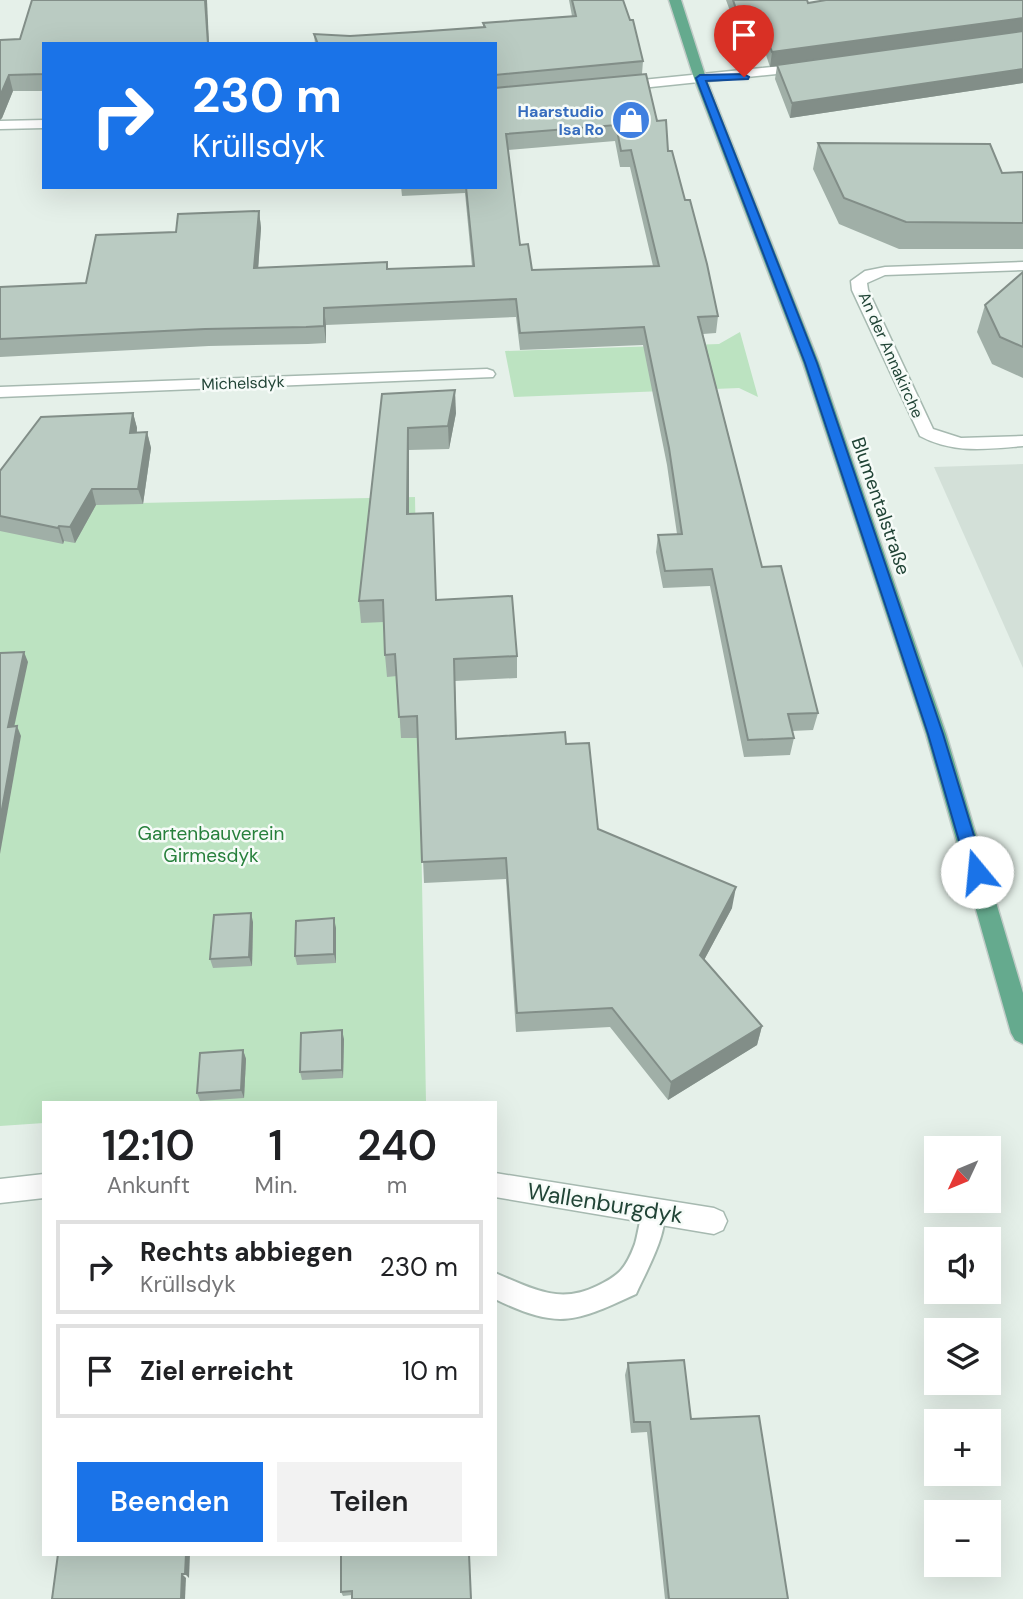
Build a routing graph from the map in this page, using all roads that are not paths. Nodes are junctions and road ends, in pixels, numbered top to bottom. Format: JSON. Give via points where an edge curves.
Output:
{"nodes":[{"id":1,"x":675,"y":0,"type":"edge"},
{"id":2,"x":821,"y":65,"type":"edge"},
{"id":3,"x":700,"y":78,"type":"junction"},
{"id":4,"x":603,"y":87,"type":"edge"},
{"id":5,"x":42,"y":124,"type":"edge"},
{"id":6,"x":0,"y":125,"type":"edge"},
{"id":7,"x":1023,"y":266,"type":"edge"},
{"id":8,"x":487,"y":374,"type":"dead end"},
{"id":9,"x":0,"y":392,"type":"edge"},
{"id":10,"x":1023,"y":441,"type":"edge"},
{"id":11,"x":1023,"y":1033,"type":"edge"},
{"id":12,"x":497,"y":1185,"type":"edge"},
{"id":13,"x":42,"y":1186,"type":"edge"},
{"id":14,"x":0,"y":1191,"type":"edge"},
{"id":15,"x":654,"y":1210,"type":"junction"},
{"id":16,"x":715,"y":1221,"type":"dead end"},
{"id":17,"x":497,"y":1286,"type":"edge"}],
"edges":[{"from":1,"to":3,"type":"main road","name":"Blumentalstraße"},
{"from":2,"to":3,"type":"street","via":[[744,77]]},
{"from":3,"to":4,"type":"street"},
{"from":3,"to":11,"type":"main road","name":"Blumentalstraße","via":[[811,363],[936,734]]},
{"from":5,"to":6,"type":"street"},
{"from":7,"to":10,"type":"street","name":"An der Annakirche","via":[[885,271],[859,281],[926,432],[939,441],[959,444]]},
{"from":8,"to":9,"type":"street","name":"Michelsdyk"},
{"from":12,"to":15,"type":"street","name":"Wallenburgdyk"},
{"from":13,"to":14,"type":"street"},
{"from":15,"to":16,"type":"street","name":"Wallenburgdyk"},
{"from":15,"to":17,"type":"lane","via":[[646,1246],[627,1285],[574,1308],[517,1298]]}]}
